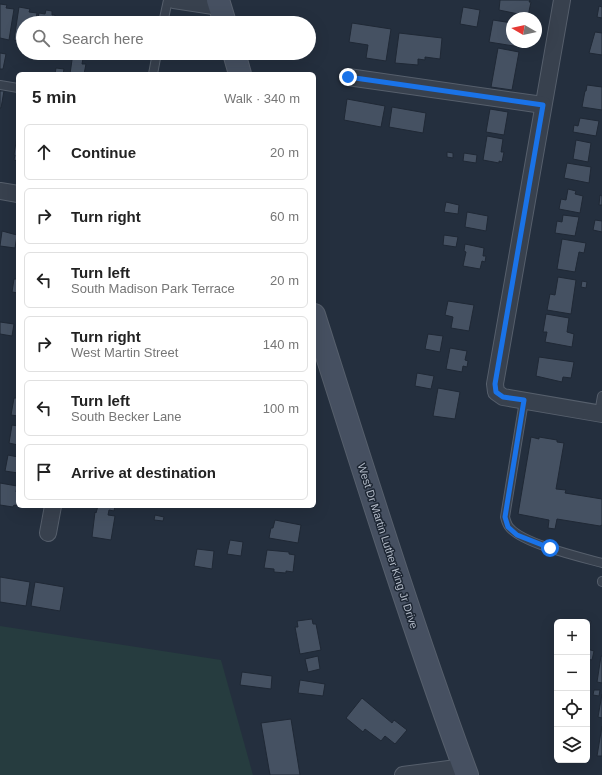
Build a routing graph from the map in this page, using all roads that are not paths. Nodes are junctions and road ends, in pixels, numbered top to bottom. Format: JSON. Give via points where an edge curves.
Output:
{"nodes":[{"id":1,"x":168,"y":0,"type":"edge"},
{"id":2,"x":174,"y":0,"type":"edge"},
{"id":3,"x":562,"y":0,"type":"edge"},
{"id":4,"x":221,"y":10,"type":"edge"},
{"id":5,"x":165,"y":16,"type":"edge"},
{"id":6,"x":156,"y":60,"type":"edge"},
{"id":7,"x":236,"y":60,"type":"edge"},
{"id":8,"x":153,"y":72,"type":"edge"},
{"id":9,"x":239,"y":72,"type":"edge"},
{"id":10,"x":348,"y":77,"type":"dead end"},
{"id":11,"x":0,"y":85,"type":"edge"},
{"id":12,"x":16,"y":88,"type":"edge"},
{"id":13,"x":543,"y":105,"type":"junction"},
{"id":14,"x":0,"y":191,"type":"edge"},
{"id":15,"x":16,"y":194,"type":"edge"},
{"id":16,"x":316,"y":321,"type":"edge"},
{"id":17,"x":602,"y":396,"type":"edge"},
{"id":18,"x":524,"y":400,"type":"junction"},
{"id":19,"x":600,"y":413,"type":"edge"},
{"id":20,"x":52,"y":508,"type":"edge"},
{"id":21,"x":48,"y":533,"type":"dead end"},
{"id":22,"x":602,"y":563,"type":"edge"},
{"id":23,"x":466,"y":771,"type":"edge"},
{"id":24,"x":403,"y":775,"type":"edge"}],
"edges":[{"from":1,"to":5,"type":"lane"},
{"from":2,"to":4,"type":"street"},
{"from":3,"to":13,"type":"street"},
{"from":6,"to":8,"type":"lane"},
{"from":7,"to":9,"type":"main road"},
{"from":10,"to":13,"type":"street"},
{"from":11,"to":12,"type":"lane"},
{"from":13,"to":18,"type":"street","via":[[495,384],[496,392],[503,397]]},
{"from":14,"to":15,"type":"street"},
{"from":16,"to":23,"type":"main road","name":"West Dr Martin Luther King Jr Drive","via":[[414,625]]},
{"from":17,"to":19,"type":"lane"},
{"from":18,"to":19,"type":"street"},
{"from":18,"to":22,"type":"lane","via":[[505,517],[508,527],[517,535],[550,548]]},
{"from":20,"to":21,"type":"street"},
{"from":23,"to":24,"type":"street"}]}
